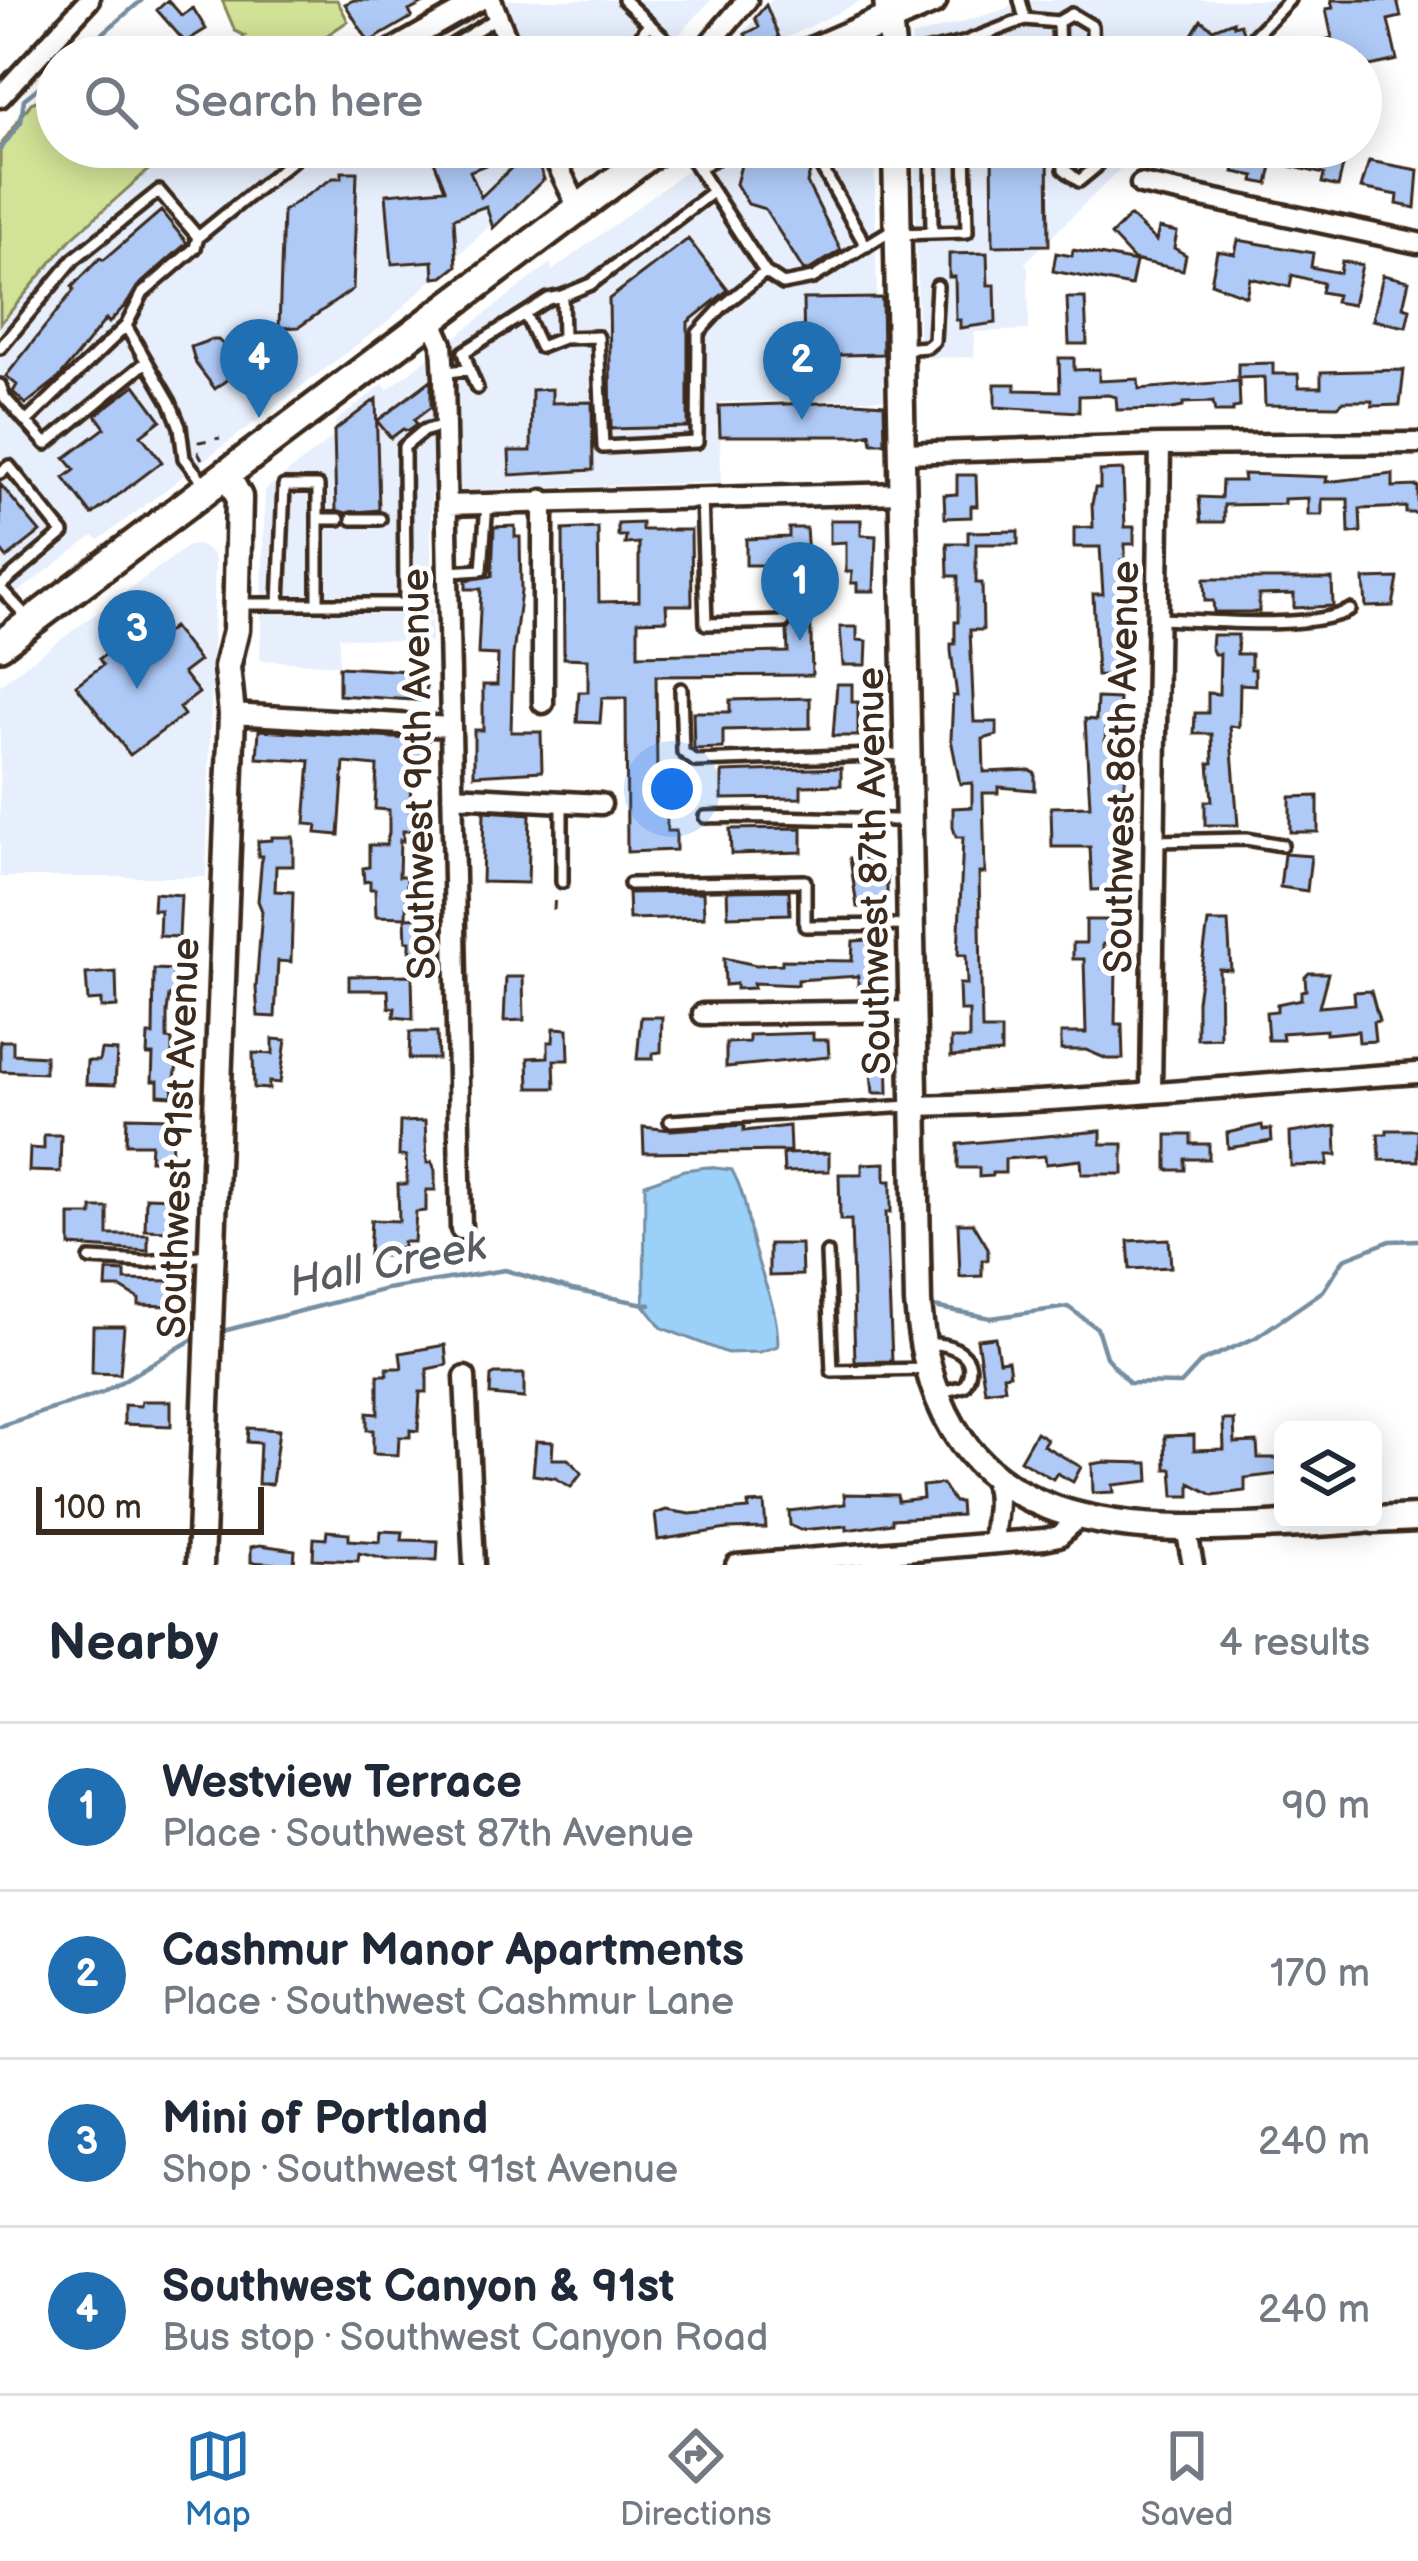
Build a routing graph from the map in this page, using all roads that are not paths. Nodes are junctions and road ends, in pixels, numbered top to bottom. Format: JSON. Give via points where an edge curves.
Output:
{"nodes":[{"id":1,"x":89,"y":0,"type":"edge"},
{"id":2,"x":479,"y":0,"type":"edge"},
{"id":3,"x":624,"y":0,"type":"edge"},
{"id":4,"x":747,"y":0,"type":"edge"},
{"id":5,"x":932,"y":0,"type":"edge"},
{"id":6,"x":1020,"y":0,"type":"edge"},
{"id":7,"x":1289,"y":0,"type":"edge"},
{"id":8,"x":888,"y":8,"type":"edge"},
{"id":9,"x":494,"y":9,"type":"edge"},
{"id":10,"x":1025,"y":19,"type":"junction"},
{"id":11,"x":1058,"y":22,"type":"junction"},
{"id":12,"x":649,"y":24,"type":"junction"},
{"id":13,"x":56,"y":36,"type":"edge"},
{"id":14,"x":416,"y":36,"type":"edge"},
{"id":15,"x":460,"y":36,"type":"edge"},
{"id":16,"x":641,"y":36,"type":"edge"},
{"id":17,"x":662,"y":36,"type":"edge"},
{"id":18,"x":716,"y":36,"type":"edge"},
{"id":19,"x":838,"y":36,"type":"edge"},
{"id":20,"x":981,"y":36,"type":"edge"},
{"id":21,"x":1058,"y":36,"type":"edge"},
{"id":22,"x":1092,"y":36,"type":"edge"},
{"id":23,"x":1254,"y":36,"type":"edge"},
{"id":24,"x":36,"y":58,"type":"edge"},
{"id":25,"x":0,"y":97,"type":"edge"},
{"id":26,"x":283,"y":168,"type":"edge"},
{"id":27,"x":559,"y":168,"type":"edge"},
{"id":28,"x":632,"y":168,"type":"edge"},
{"id":29,"x":822,"y":168,"type":"edge"},
{"id":30,"x":897,"y":168,"type":"edge"},
{"id":31,"x":931,"y":168,"type":"edge"},
{"id":32,"x":965,"y":168,"type":"edge"},
{"id":33,"x":1064,"y":168,"type":"edge"},
{"id":34,"x":1095,"y":168,"type":"edge"},
{"id":35,"x":698,"y":169,"type":"edge"},
{"id":36,"x":1141,"y":184,"type":"dead end"},
{"id":37,"x":712,"y":192,"type":"junction"},
{"id":38,"x":578,"y":208,"type":"junction"},
{"id":39,"x":898,"y":230,"type":"junction"},
{"id":40,"x":932,"y":232,"type":"junction"},
{"id":41,"x":198,"y":237,"type":"junction"},
{"id":42,"x":1418,"y":242,"type":"edge"},
{"id":43,"x":866,"y":246,"type":"junction"},
{"id":44,"x":765,"y":272,"type":"junction"},
{"id":45,"x":937,"y":286,"type":"dead end"},
{"id":46,"x":562,"y":296,"type":"junction"},
{"id":47,"x":525,"y":314,"type":"junction"},
{"id":48,"x":431,"y":319,"type":"junction"},
{"id":49,"x":126,"y":326,"type":"junction"},
{"id":50,"x":563,"y":338,"type":"junction"},
{"id":51,"x":0,"y":348,"type":"edge"},
{"id":52,"x":901,"y":350,"type":"junction"},
{"id":53,"x":145,"y":363,"type":"junction"},
{"id":54,"x":470,"y":369,"type":"junction"},
{"id":55,"x":443,"y":373,"type":"junction"},
{"id":56,"x":0,"y":385,"type":"edge"},
{"id":57,"x":476,"y":388,"type":"dead end"},
{"id":58,"x":2,"y":400,"type":"edge"},
{"id":59,"x":26,"y":422,"type":"junction"},
{"id":60,"x":445,"y":424,"type":"junction"},
{"id":61,"x":1418,"y":443,"type":"edge"},
{"id":62,"x":1160,"y":445,"type":"junction"},
{"id":63,"x":902,"y":453,"type":"junction"},
{"id":64,"x":0,"y":473,"type":"edge"},
{"id":65,"x":212,"y":474,"type":"junction"},
{"id":66,"x":903,"y":493,"type":"junction"},
{"id":67,"x":702,"y":497,"type":"junction"},
{"id":68,"x":543,"y":500,"type":"junction"},
{"id":69,"x":487,"y":503,"type":"junction"},
{"id":70,"x":446,"y":505,"type":"junction"},
{"id":71,"x":318,"y":519,"type":"junction"},
{"id":72,"x":339,"y":519,"type":"dead end"},
{"id":73,"x":352,"y":519,"type":"dead end"},
{"id":74,"x":380,"y":519,"type":"dead end"},
{"id":75,"x":448,"y":572,"type":"junction"},
{"id":76,"x":0,"y":587,"type":"edge"},
{"id":77,"x":318,"y":603,"type":"junction"},
{"id":78,"x":237,"y":604,"type":"junction"},
{"id":79,"x":279,"y":604,"type":"junction"},
{"id":80,"x":1350,"y":610,"type":"dead end"},
{"id":81,"x":1158,"y":619,"type":"junction"},
{"id":82,"x":31,"y":622,"type":"junction"},
{"id":83,"x":784,"y":622,"type":"dead end"},
{"id":84,"x":0,"y":645,"type":"edge"},
{"id":85,"x":681,"y":689,"type":"dead end"},
{"id":86,"x":543,"y":703,"type":"dead end"},
{"id":87,"x":232,"y":714,"type":"junction"},
{"id":88,"x":450,"y":727,"type":"junction"},
{"id":89,"x":909,"y":754,"type":"junction"},
{"id":90,"x":452,"y":796,"type":"junction"},
{"id":91,"x":562,"y":802,"type":"junction"},
{"id":92,"x":601,"y":804,"type":"dead end"},
{"id":93,"x":705,"y":817,"type":"dead end"},
{"id":94,"x":910,"y":820,"type":"junction"},
{"id":95,"x":1155,"y":841,"type":"junction"},
{"id":96,"x":1282,"y":844,"type":"dead end"},
{"id":97,"x":562,"y":882,"type":"road end"},
{"id":98,"x":630,"y":884,"type":"dead end"},
{"id":99,"x":912,"y":925,"type":"junction"},
{"id":100,"x":914,"y":1011,"type":"junction"},
{"id":101,"x":703,"y":1014,"type":"dead end"},
{"id":102,"x":1418,"y":1073,"type":"edge"},
{"id":103,"x":1151,"y":1091,"type":"junction"},
{"id":104,"x":915,"y":1106,"type":"junction"},
{"id":105,"x":670,"y":1121,"type":"dead end"},
{"id":106,"x":461,"y":1229,"type":"dead end"},
{"id":107,"x":827,"y":1253,"type":"dead end"},
{"id":108,"x":212,"y":1255,"type":"junction"},
{"id":109,"x":90,"y":1259,"type":"dead end"},
{"id":110,"x":924,"y":1356,"type":"junction"},
{"id":111,"x":465,"y":1377,"type":"dead end"},
{"id":112,"x":934,"y":1394,"type":"junction"},
{"id":113,"x":994,"y":1482,"type":"junction"},
{"id":114,"x":1418,"y":1518,"type":"edge"},
{"id":115,"x":1382,"y":1520,"type":"edge"},
{"id":116,"x":1073,"y":1523,"type":"junction"},
{"id":117,"x":1274,"y":1524,"type":"edge"},
{"id":118,"x":1186,"y":1528,"type":"junction"},
{"id":119,"x":994,"y":1543,"type":"junction"},
{"id":120,"x":200,"y":1565,"type":"edge"},
{"id":121,"x":474,"y":1565,"type":"edge"},
{"id":122,"x":736,"y":1565,"type":"edge"},
{"id":123,"x":1193,"y":1565,"type":"edge"}],
"edges":[{"from":1,"to":13,"type":"street"},
{"from":2,"to":14,"type":"street"},
{"from":3,"to":12,"type":"lane"},
{"from":4,"to":18,"type":"street"},
{"from":5,"to":8,"type":"main road"},
{"from":6,"to":10,"type":"lane"},
{"from":7,"to":23,"type":"lane"},
{"from":8,"to":19,"type":"main road"},
{"from":9,"to":15,"type":"lane"},
{"from":10,"to":11,"type":"lane"},
{"from":10,"to":20,"type":"lane"},
{"from":11,"to":21,"type":"lane"},
{"from":11,"to":22,"type":"lane","via":[[1072,14],[1092,26]]},
{"from":12,"to":16,"type":"lane"},
{"from":12,"to":17,"type":"lane"},
{"from":24,"to":25,"type":"street"},
{"from":26,"to":41,"type":"lane"},
{"from":27,"to":38,"type":"street"},
{"from":28,"to":38,"type":"main road"},
{"from":29,"to":43,"type":"lane"},
{"from":30,"to":39,"type":"street","name":"Southwest 87th Avenue"},
{"from":31,"to":40,"type":"lane"},
{"from":32,"to":40,"type":"lane","via":[[967,232]]},
{"from":33,"to":34,"type":"lane","via":[[1079,181]]},
{"from":35,"to":37,"type":"lane"},
{"from":36,"to":42,"type":"street"},
{"from":37,"to":44,"type":"lane"},
{"from":37,"to":46,"type":"lane","via":[[592,284]]},
{"from":38,"to":48,"type":"main road"},
{"from":39,"to":40,"type":"lane"},
{"from":39,"to":43,"type":"lane"},
{"from":39,"to":52,"type":"street","name":"Southwest 87th Avenue"},
{"from":41,"to":49,"type":"lane","via":[[143,293]]},
{"from":41,"to":51,"type":"lane","via":[[159,191],[74,259]]},
{"from":43,"to":44,"type":"lane","via":[[813,278],[783,284]]},
{"from":44,"to":50,"type":"lane","via":[[698,333],[697,442],[603,447],[598,337]]},
{"from":45,"to":52,"type":"lane","via":[[934,341]]},
{"from":46,"to":47,"type":"lane"},
{"from":46,"to":50,"type":"lane"},
{"from":47,"to":50,"type":"lane","via":[[540,347]]},
{"from":47,"to":54,"type":"lane","via":[[464,352]]},
{"from":48,"to":55,"type":"street","name":"Southwest 90th Avenue"},
{"from":48,"to":65,"type":"main road"},
{"from":49,"to":53,"type":"lane"},
{"from":49,"to":59,"type":"lane"},
{"from":52,"to":63,"type":"street","name":"Southwest 87th Avenue"},
{"from":53,"to":59,"type":"lane","via":[[46,444]]},
{"from":53,"to":65,"type":"lane","via":[[170,402],[184,458]]},
{"from":54,"to":55,"type":"lane"},
{"from":54,"to":57,"type":"lane"},
{"from":55,"to":60,"type":"street","name":"Southwest 90th Avenue"},
{"from":56,"to":58,"type":"lane"},
{"from":58,"to":59,"type":"lane"},
{"from":60,"to":70,"type":"street","name":"Southwest 90th Avenue"},
{"from":60,"to":77,"type":"lane","via":[[404,447],[405,604]]},
{"from":61,"to":62,"type":"street"},
{"from":62,"to":63,"type":"street"},
{"from":62,"to":81,"type":"street","name":"Southwest 86th Avenue"},
{"from":63,"to":66,"type":"street","name":"Southwest 87th Avenue"},
{"from":64,"to":76,"type":"lane","via":[[9,466],[63,533]]},
{"from":65,"to":78,"type":"street","name":"Southwest 91st Avenue","via":[[239,496]]},
{"from":65,"to":82,"type":"main road"},
{"from":66,"to":67,"type":"street"},
{"from":66,"to":89,"type":"street","name":"Southwest 87th Avenue"},
{"from":67,"to":68,"type":"street"},
{"from":67,"to":83,"type":"lane","via":[[706,625]]},
{"from":68,"to":69,"type":"street"},
{"from":68,"to":86,"type":"street"},
{"from":69,"to":70,"type":"street"},
{"from":69,"to":75,"type":"lane","via":[[482,570]]},
{"from":70,"to":75,"type":"street","name":"Southwest 90th Avenue"},
{"from":71,"to":72,"type":"lane"},
{"from":71,"to":77,"type":"lane"},
{"from":71,"to":79,"type":"lane","via":[[318,486],[284,486]]},
{"from":73,"to":74,"type":"lane"},
{"from":75,"to":88,"type":"street","name":"Southwest 90th Avenue"},
{"from":76,"to":82,"type":"lane"},
{"from":77,"to":79,"type":"lane"},
{"from":78,"to":79,"type":"lane"},
{"from":78,"to":87,"type":"street","name":"Southwest 91st Avenue","via":[[227,667]]},
{"from":80,"to":81,"type":"lane","via":[[1332,619]]},
{"from":81,"to":95,"type":"street","name":"Southwest 86th Avenue"},
{"from":82,"to":84,"type":"main road"},
{"from":85,"to":89,"type":"lane","via":[[683,752],[695,760]]},
{"from":87,"to":88,"type":"street"},
{"from":87,"to":108,"type":"street","name":"Southwest 91st Avenue"},
{"from":88,"to":90,"type":"street","name":"Southwest 90th Avenue"},
{"from":89,"to":94,"type":"street","name":"Southwest 87th Avenue"},
{"from":90,"to":91,"type":"street"},
{"from":90,"to":106,"type":"street","name":"Southwest 90th Avenue"},
{"from":91,"to":92,"type":"street"},
{"from":91,"to":97,"type":"lane"},
{"from":93,"to":94,"type":"lane"},
{"from":94,"to":99,"type":"street","name":"Southwest 87th Avenue"},
{"from":95,"to":96,"type":"lane"},
{"from":95,"to":103,"type":"street","name":"Southwest 86th Avenue"},
{"from":98,"to":99,"type":"lane","via":[[805,881],[805,926]]},
{"from":99,"to":100,"type":"street","name":"Southwest 87th Avenue"},
{"from":100,"to":101,"type":"street"},
{"from":100,"to":104,"type":"street","name":"Southwest 87th Avenue"},
{"from":102,"to":103,"type":"street"},
{"from":103,"to":104,"type":"street"},
{"from":104,"to":105,"type":"lane"},
{"from":104,"to":110,"type":"street","name":"Southwest 87th Avenue"},
{"from":107,"to":110,"type":"lane","via":[[832,1371]]},
{"from":108,"to":109,"type":"lane"},
{"from":108,"to":120,"type":"street","name":"Southwest 91st Avenue"},
{"from":110,"to":112,"type":"street","name":"Southwest 87th Avenue"},
{"from":110,"to":112,"type":"lane","via":[[949,1345],[969,1362],[964,1386]]},
{"from":111,"to":121,"type":"street"},
{"from":112,"to":113,"type":"street","name":"Southwest 87th Avenue","via":[[961,1447]]},
{"from":113,"to":116,"type":"street","name":"Southwest 87th Avenue"},
{"from":113,"to":119,"type":"street"},
{"from":114,"to":115,"type":"street"},
{"from":116,"to":118,"type":"street","name":"Southwest 87th Avenue"},
{"from":116,"to":119,"type":"street","via":[[1053,1538]]},
{"from":117,"to":118,"type":"street","name":"Southwest 87th Avenue"},
{"from":118,"to":123,"type":"street"},
{"from":119,"to":122,"type":"street"}]}
